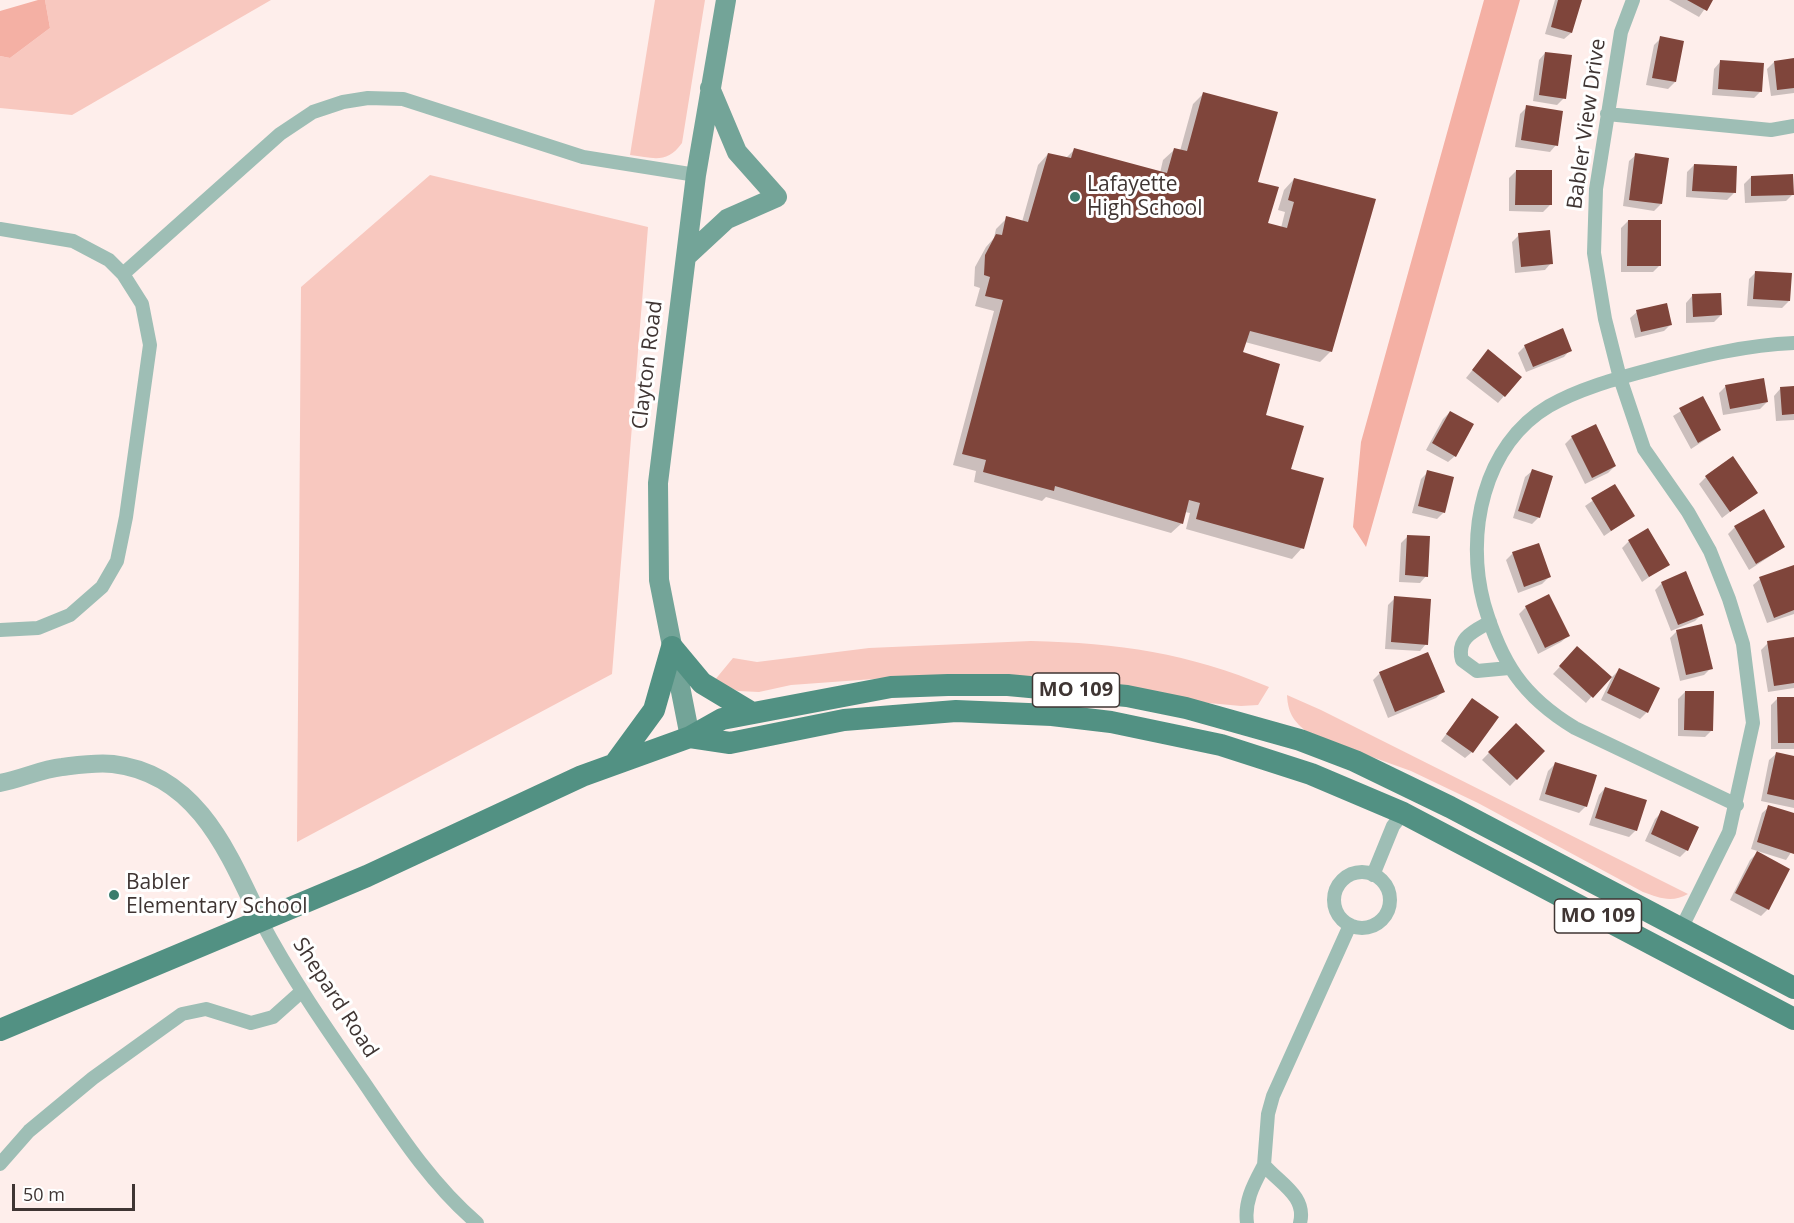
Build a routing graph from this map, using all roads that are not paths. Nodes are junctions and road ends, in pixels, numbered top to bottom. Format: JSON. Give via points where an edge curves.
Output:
{"nodes":[{"id":1,"x":726,"y":0,"type":"edge"},
{"id":2,"x":1633,"y":0,"type":"edge"},
{"id":3,"x":710,"y":88,"type":"junction"},
{"id":4,"x":1607,"y":114,"type":"junction"},
{"id":5,"x":1794,"y":126,"type":"edge"},
{"id":6,"x":696,"y":176,"type":"junction"},
{"id":7,"x":0,"y":229,"type":"edge"},
{"id":8,"x":686,"y":257,"type":"junction"},
{"id":9,"x":123,"y":274,"type":"junction"},
{"id":10,"x":1794,"y":343,"type":"edge"},
{"id":11,"x":1620,"y":378,"type":"junction"},
{"id":12,"x":1490,"y":622,"type":"junction"},
{"id":13,"x":0,"y":630,"type":"edge"},
{"id":14,"x":672,"y":647,"type":"junction"},
{"id":15,"x":1509,"y":669,"type":"junction"},
{"id":16,"x":752,"y":712,"type":"junction"},
{"id":17,"x":690,"y":737,"type":"junction"},
{"id":18,"x":616,"y":762,"type":"junction"},
{"id":19,"x":0,"y":783,"type":"edge"},
{"id":20,"x":1737,"y":805,"type":"junction"},
{"id":21,"x":1450,"y":807,"type":"junction"},
{"id":22,"x":1403,"y":813,"type":"junction"},
{"id":23,"x":1373,"y":875,"type":"junction"},
{"id":24,"x":260,"y":919,"type":"junction"},
{"id":25,"x":1350,"y":925,"type":"junction"},
{"id":26,"x":1681,"y":929,"type":"junction"},
{"id":27,"x":1794,"y":988,"type":"edge"},
{"id":28,"x":301,"y":992,"type":"junction"},
{"id":29,"x":1794,"y":1019,"type":"edge"},
{"id":30,"x":0,"y":1030,"type":"edge"},
{"id":31,"x":0,"y":1164,"type":"edge"},
{"id":32,"x":1264,"y":1165,"type":"junction"},
{"id":33,"x":477,"y":1223,"type":"edge"},
{"id":34,"x":1247,"y":1223,"type":"edge"},
{"id":35,"x":1300,"y":1223,"type":"edge"}],
"edges":[{"from":1,"to":3,"type":"main road","name":"Clayton Road"},
{"from":2,"to":4,"type":"street","name":"Babler View Drive","via":[[1621,32]]},
{"from":3,"to":6,"type":"main road","name":"Clayton Road"},
{"from":3,"to":8,"type":"main road","via":[[737,152],[777,197],[727,219]]},
{"from":4,"to":5,"type":"street","via":[[1771,130]]},
{"from":4,"to":11,"type":"street","name":"Babler View Drive","via":[[1596,189],[1594,253]]},
{"from":6,"to":8,"type":"main road","name":"Clayton Road"},
{"from":6,"to":9,"type":"street","via":[[583,157],[403,99],[343,102],[313,112],[280,134]]},
{"from":7,"to":9,"type":"street","via":[[73,241],[109,260]]},
{"from":8,"to":14,"type":"main road","name":"Clayton Road","via":[[658,483],[659,580]]},
{"from":9,"to":13,"type":"street","via":[[142,304],[150,345],[117,561],[102,587],[70,615],[38,628]]},
{"from":10,"to":11,"type":"street","via":[[1720,351]]},
{"from":11,"to":12,"type":"street","via":[[1548,407],[1523,427],[1486,485],[1478,517],[1476,551],[1480,589]]},
{"from":11,"to":20,"type":"street","name":"Babler View Drive","via":[[1644,449],[1710,551],[1743,644],[1753,723]]},
{"from":12,"to":15,"type":"street"},
{"from":12,"to":15,"type":"street","via":[[1467,635],[1462,660],[1477,671]]},
{"from":14,"to":16,"type":"main road","via":[[702,683]]},
{"from":14,"to":17,"type":"main road","name":"Clayton Road"},
{"from":14,"to":18,"type":"main road","via":[[654,710]]},
{"from":15,"to":20,"type":"street","via":[[1530,696],[1560,719]]},
{"from":16,"to":17,"type":"main road","number":"MO 109","via":[[722,719]]},
{"from":16,"to":21,"type":"main road","number":"MO 109","via":[[891,687],[1019,686],[1127,696],[1289,737],[1355,761]]},
{"from":17,"to":18,"type":"main road","number":"MO 109"},
{"from":17,"to":22,"type":"main road","number":"MO 109","via":[[730,743],[844,720],[905,714],[956,711],[1052,715],[1221,745],[1311,774]]},
{"from":18,"to":24,"type":"main road","number":"MO 109","via":[[367,876]]},
{"from":19,"to":24,"type":"street","name":"Shepard Road","via":[[59,767],[111,763],[162,780],[186,795],[205,816],[230,856]]},
{"from":20,"to":26,"type":"street","name":"Babler View Drive","via":[[1717,861]]},
{"from":21,"to":22,"type":"main road"},
{"from":21,"to":26,"type":"main road","number":"MO 109"},
{"from":22,"to":23,"type":"street","via":[[1393,826]]},
{"from":22,"to":29,"type":"main road","number":"MO 109"},
{"from":23,"to":25,"type":"street","via":[[1354,874],[1338,886],[1334,898],[1336,911]]},
{"from":23,"to":25,"type":"street","via":[[1389,893],[1387,912],[1374,925]]},
{"from":24,"to":28,"type":"street","name":"Shepard Road"},
{"from":24,"to":30,"type":"main road","number":"MO 109"},
{"from":25,"to":32,"type":"street","via":[[1273,1096]]},
{"from":26,"to":27,"type":"main road","number":"MO 109"},
{"from":28,"to":31,"type":"street","via":[[273,1017],[251,1023],[206,1009],[182,1014],[93,1078],[29,1131]]},
{"from":28,"to":33,"type":"street","name":"Shepard Road","via":[[393,1126],[443,1189]]},
{"from":32,"to":34,"type":"street","via":[[1249,1192]]},
{"from":32,"to":35,"type":"street","via":[[1298,1198]]}]}
